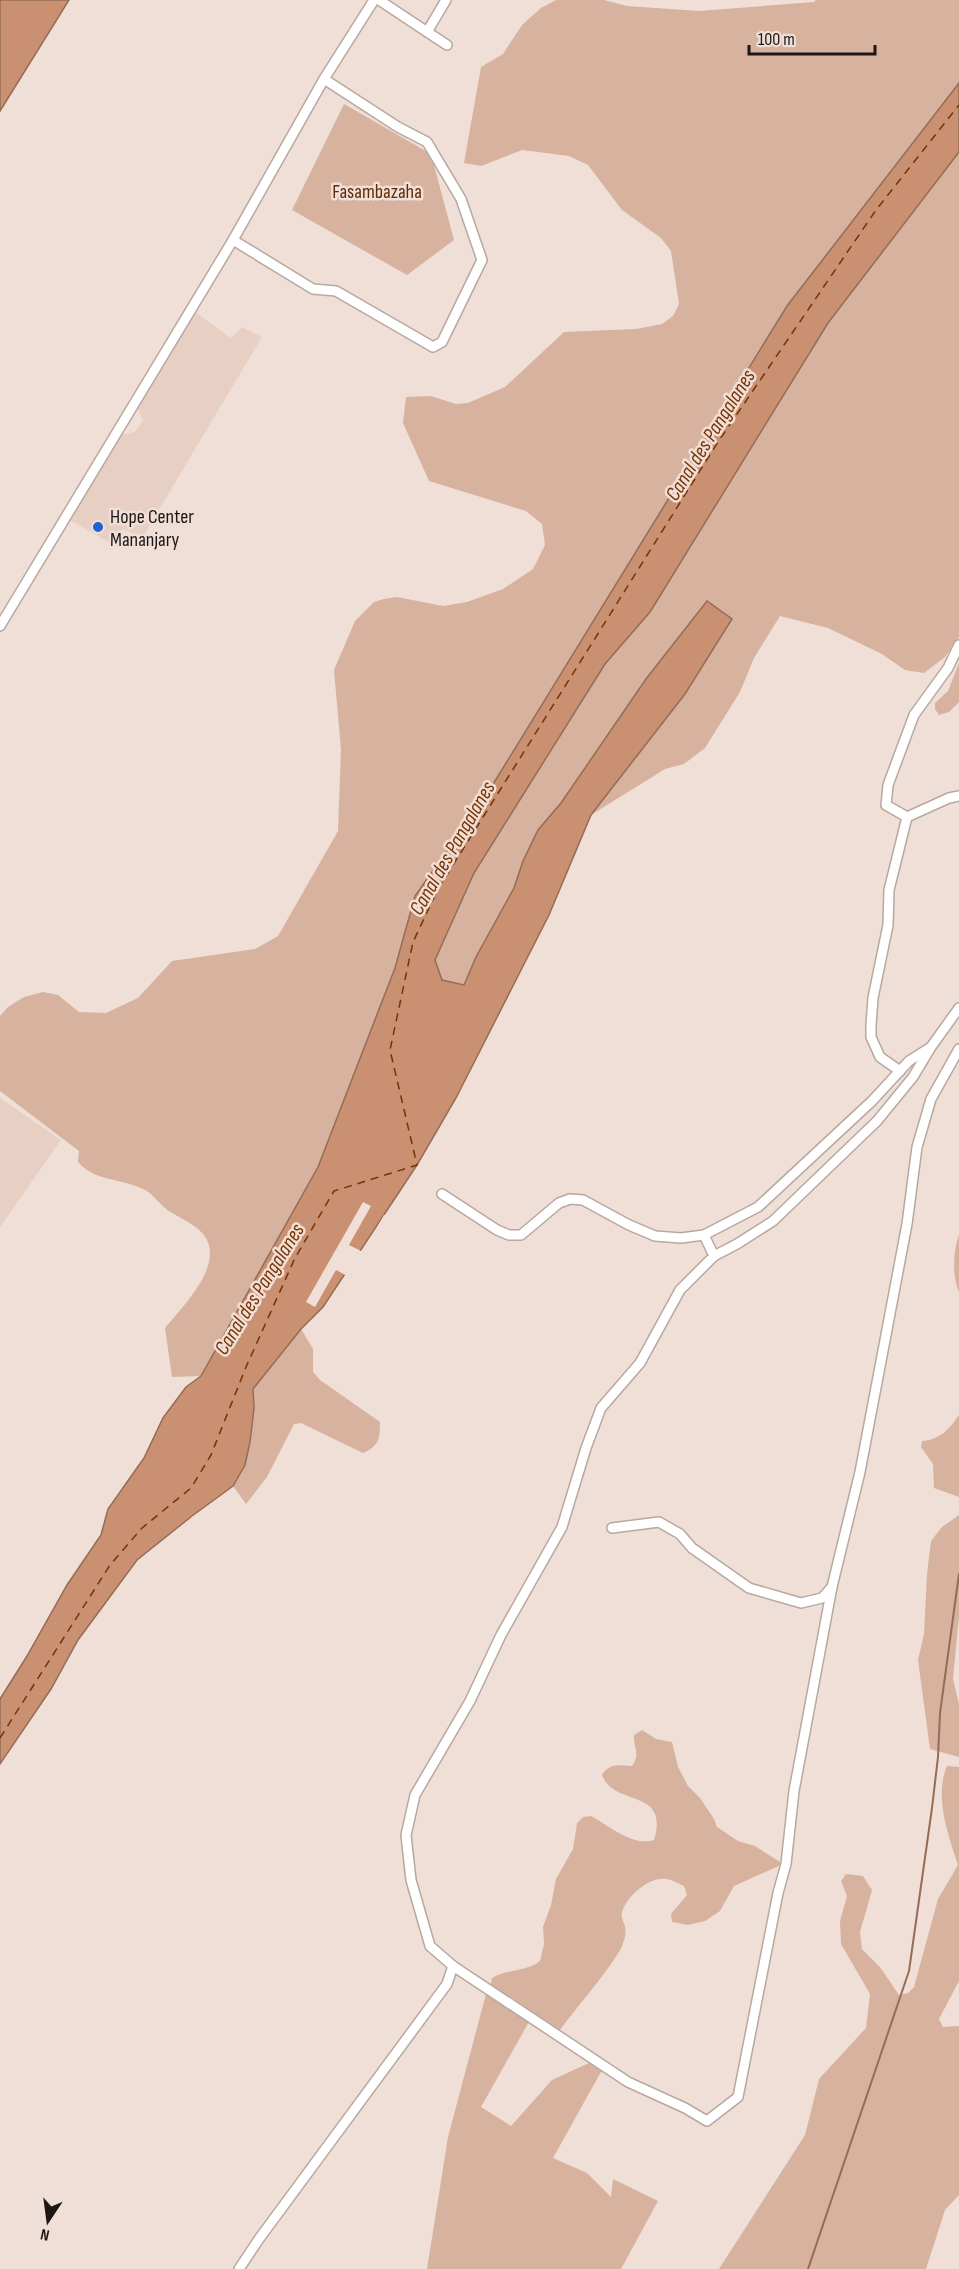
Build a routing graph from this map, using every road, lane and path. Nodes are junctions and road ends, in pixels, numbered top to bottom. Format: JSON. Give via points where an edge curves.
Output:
{"nodes":[{"id":1,"x":376,"y":0,"type":"edge"},
{"id":2,"x":446,"y":0,"type":"edge"},
{"id":3,"x":427,"y":32,"type":"junction"},
{"id":4,"x":447,"y":45,"type":"dead end"},
{"id":5,"x":324,"y":79,"type":"junction"},
{"id":6,"x":233,"y":240,"type":"junction"},
{"id":7,"x":0,"y":626,"type":"edge"},
{"id":8,"x":959,"y":645,"type":"edge"},
{"id":9,"x":959,"y":796,"type":"edge"},
{"id":10,"x":907,"y":817,"type":"junction"},
{"id":11,"x":959,"y":1008,"type":"edge"},
{"id":12,"x":931,"y":1047,"type":"junction"},
{"id":13,"x":959,"y":1049,"type":"edge"},
{"id":14,"x":900,"y":1071,"type":"junction"},
{"id":15,"x":442,"y":1194,"type":"dead end"},
{"id":16,"x":704,"y":1235,"type":"junction"},
{"id":17,"x":714,"y":1256,"type":"junction"},
{"id":18,"x":612,"y":1528,"type":"dead end"},
{"id":19,"x":832,"y":1587,"type":"junction"},
{"id":20,"x":453,"y":1966,"type":"junction"},
{"id":21,"x":239,"y":2269,"type":"edge"}],
"edges":[{"from":1,"to":3,"type":"street"},
{"from":1,"to":5,"type":"street"},
{"from":2,"to":3,"type":"street"},
{"from":3,"to":4,"type":"street"},
{"from":5,"to":6,"type":"street"},
{"from":5,"to":6,"type":"street","via":[[427,142],[461,199],[482,260],[442,342],[433,347],[336,291],[313,289]]},
{"from":6,"to":7,"type":"street"},
{"from":8,"to":10,"type":"street","via":[[948,668],[914,715],[888,785],[886,804]]},
{"from":9,"to":10,"type":"street"},
{"from":10,"to":14,"type":"street","via":[[889,890],[888,925],[871,1025],[871,1037],[880,1057]]},
{"from":11,"to":12,"type":"street"},
{"from":12,"to":14,"type":"street"},
{"from":12,"to":17,"type":"street","via":[[878,1121],[773,1221]]},
{"from":13,"to":19,"type":"street","via":[[931,1099],[917,1147],[907,1224],[860,1472]]},
{"from":14,"to":16,"type":"street","via":[[758,1207]]},
{"from":15,"to":16,"type":"street","via":[[509,1235],[521,1235],[559,1203],[570,1199],[584,1200],[655,1236]]},
{"from":16,"to":17,"type":"street"},
{"from":17,"to":20,"type":"street","via":[[680,1290],[640,1363],[601,1408],[562,1527],[501,1635],[470,1701],[415,1795],[405,1835],[411,1880],[430,1946]]},
{"from":18,"to":19,"type":"street","via":[[659,1522],[749,1588],[801,1603],[822,1598]]},
{"from":19,"to":20,"type":"street","via":[[794,1791],[786,1864],[738,2097],[707,2121],[627,2082]]},
{"from":20,"to":21,"type":"street","via":[[447,1984]]}]}
